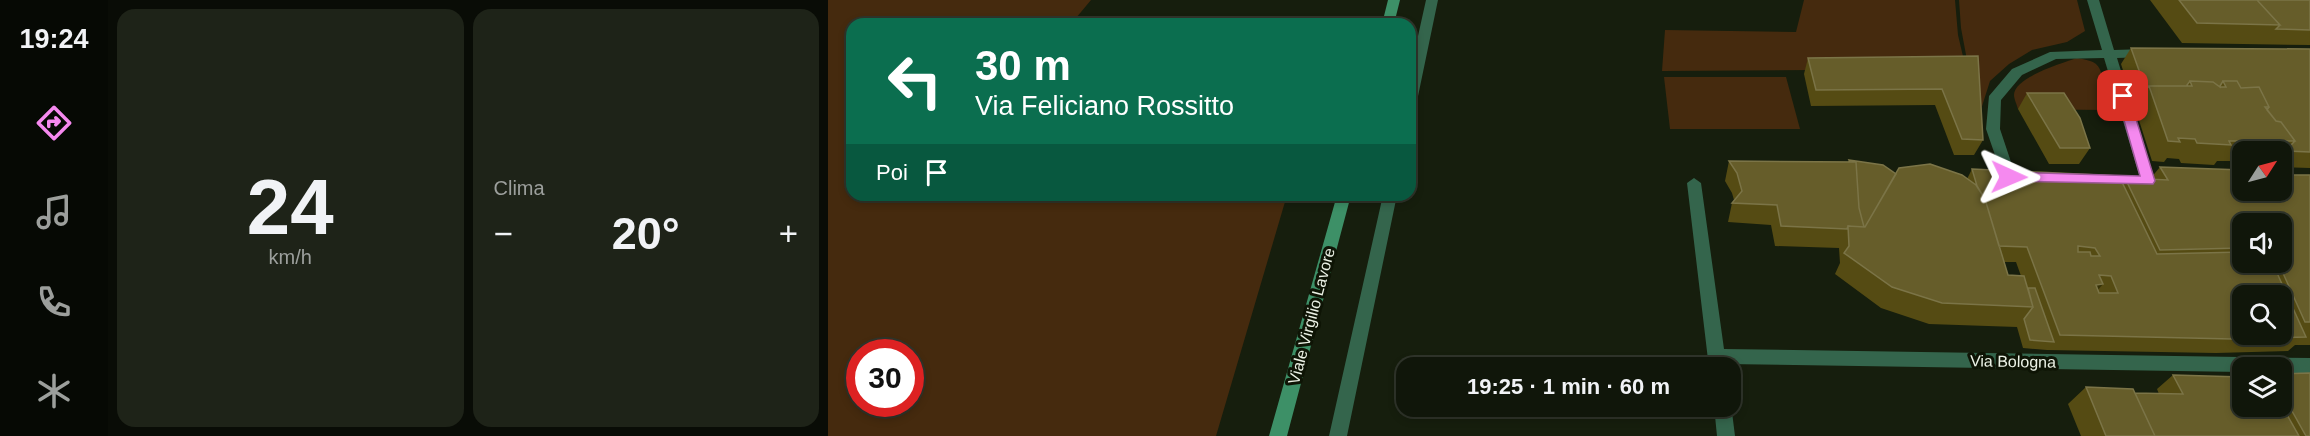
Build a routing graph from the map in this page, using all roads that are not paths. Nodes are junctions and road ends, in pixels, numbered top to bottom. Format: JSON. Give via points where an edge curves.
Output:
{"nodes":[{"id":1,"x":1394,"y":0,"type":"edge"},
{"id":2,"x":1432,"y":0,"type":"edge"},
{"id":3,"x":2093,"y":0,"type":"edge"},
{"id":4,"x":1390,"y":18,"type":"edge"},
{"id":5,"x":2110,"y":53,"type":"junction"},
{"id":6,"x":2157,"y":53,"type":"edge"},
{"id":7,"x":1416,"y":73,"type":"edge"},
{"id":8,"x":2010,"y":177,"type":"edge"},
{"id":9,"x":2148,"y":181,"type":"edge"},
{"id":10,"x":1694,"y":183,"type":"dead end"},
{"id":11,"x":1342,"y":201,"type":"edge"},
{"id":12,"x":1389,"y":201,"type":"edge"},
{"id":13,"x":1716,"y":357,"type":"edge"},
{"id":14,"x":1741,"y":362,"type":"edge"},
{"id":15,"x":2310,"y":366,"type":"edge"},
{"id":16,"x":1724,"y":417,"type":"edge"},
{"id":17,"x":1278,"y":436,"type":"edge"},
{"id":18,"x":1338,"y":436,"type":"edge"},
{"id":19,"x":1726,"y":436,"type":"edge"}],
"edges":[{"from":1,"to":4,"type":"street"},
{"from":2,"to":7,"type":"street"},
{"from":3,"to":5,"type":"street"},
{"from":5,"to":6,"type":"street"},
{"from":5,"to":8,"type":"street","via":[[2054,55],[2017,72],[1994,99],[1993,129]]},
{"from":5,"to":9,"type":"street"},
{"from":10,"to":13,"type":"street"},
{"from":11,"to":17,"type":"street","name":"Viale Virgilio Lavore"},
{"from":12,"to":18,"type":"street"},
{"from":14,"to":15,"type":"street","name":"Via Bologna"},
{"from":16,"to":19,"type":"street"}]}
